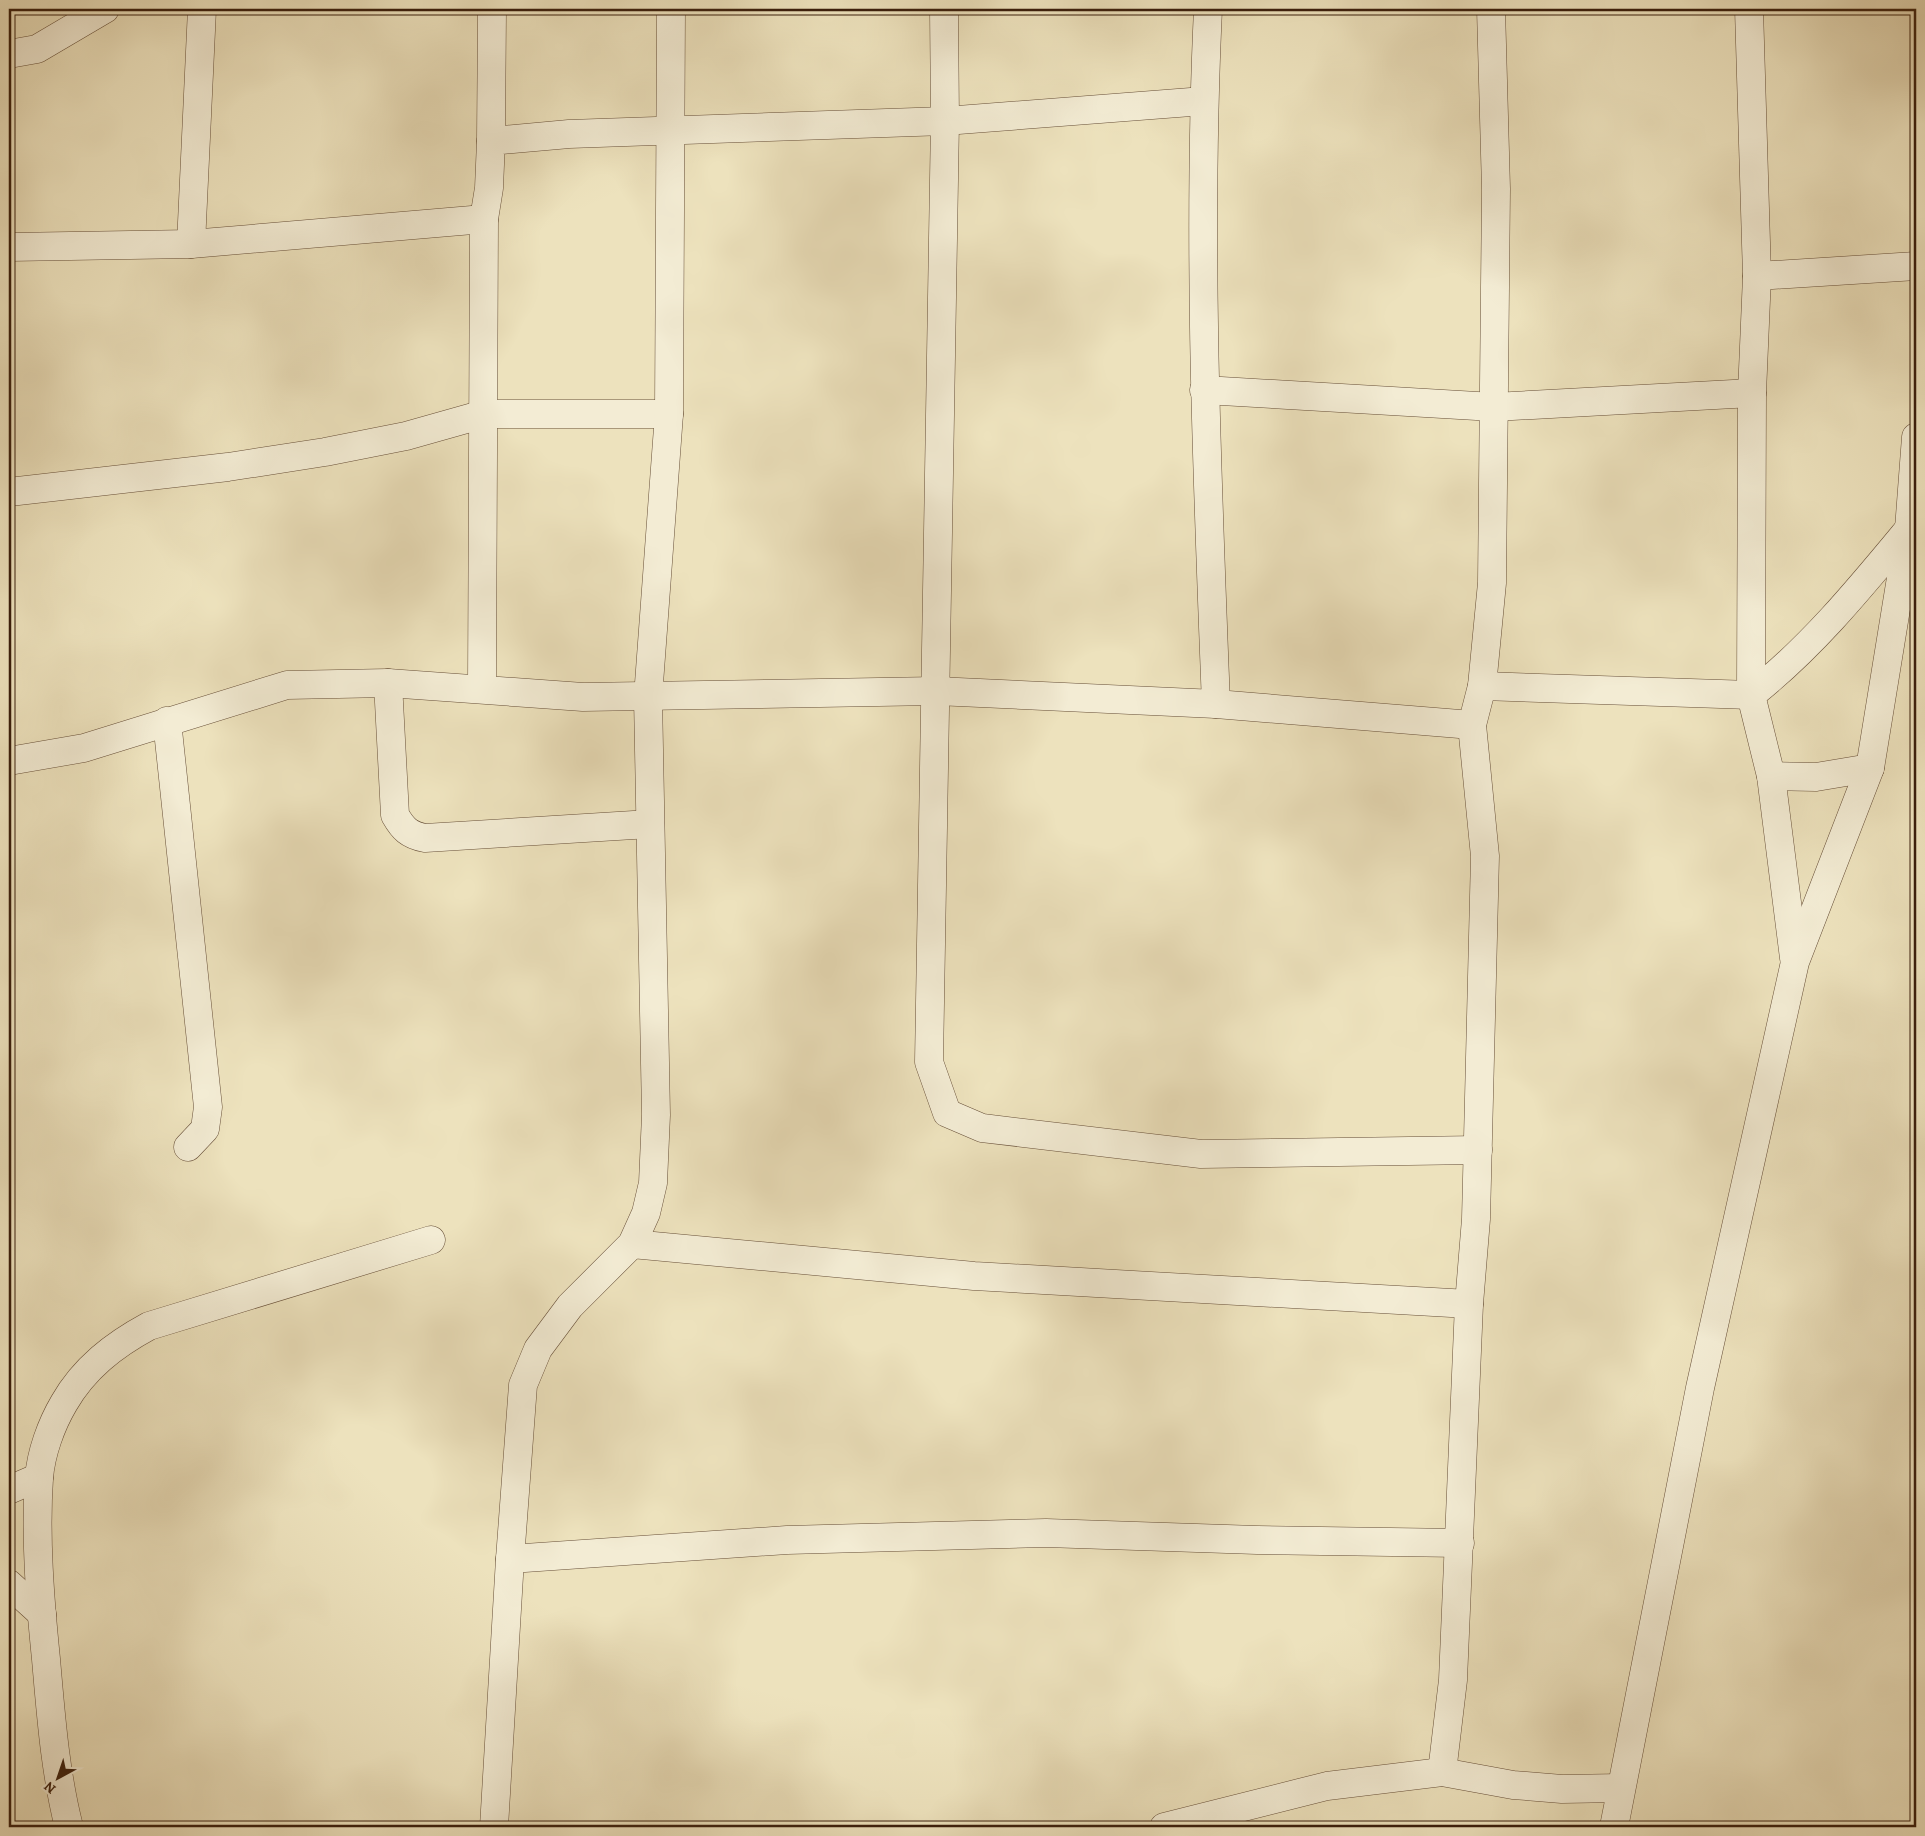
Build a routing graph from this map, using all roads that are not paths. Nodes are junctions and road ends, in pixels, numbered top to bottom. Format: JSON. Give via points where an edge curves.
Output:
{"nodes":[{"id":1,"x":105,"y":9,"type":"edge"},
{"id":2,"x":202,"y":9,"type":"edge"},
{"id":3,"x":492,"y":9,"type":"edge"},
{"id":4,"x":671,"y":9,"type":"edge"},
{"id":5,"x":944,"y":9,"type":"edge"},
{"id":6,"x":1208,"y":9,"type":"edge"},
{"id":7,"x":1491,"y":9,"type":"edge"},
{"id":8,"x":1749,"y":9,"type":"edge"},
{"id":9,"x":9,"y":54,"type":"edge"},
{"id":10,"x":1204,"y":101,"type":"junction"},
{"id":11,"x":946,"y":121,"type":"junction"},
{"id":12,"x":670,"y":131,"type":"junction"},
{"id":13,"x":491,"y":141,"type":"junction"},
{"id":14,"x":484,"y":219,"type":"junction"},
{"id":15,"x":190,"y":244,"type":"junction"},
{"id":16,"x":9,"y":247,"type":"edge"},
{"id":17,"x":1916,"y":266,"type":"edge"},
{"id":18,"x":1757,"y":276,"type":"junction"},
{"id":19,"x":1204,"y":390,"type":"junction"},
{"id":20,"x":1752,"y":393,"type":"junction"},
{"id":21,"x":1494,"y":406,"type":"junction"},
{"id":22,"x":484,"y":414,"type":"junction"},
{"id":23,"x":669,"y":414,"type":"junction"},
{"id":24,"x":1916,"y":437,"type":"edge"},
{"id":25,"x":9,"y":492,"type":"edge"},
{"id":26,"x":1909,"y":528,"type":"junction"},
{"id":27,"x":388,"y":683,"type":"junction"},
{"id":28,"x":1482,"y":686,"type":"junction"},
{"id":29,"x":482,"y":689,"type":"junction"},
{"id":30,"x":936,"y":691,"type":"junction"},
{"id":31,"x":1751,"y":695,"type":"junction"},
{"id":32,"x":648,"y":697,"type":"junction"},
{"id":33,"x":1216,"y":704,"type":"junction"},
{"id":34,"x":167,"y":721,"type":"junction"},
{"id":35,"x":1472,"y":725,"type":"junction"},
{"id":36,"x":9,"y":761,"type":"edge"},
{"id":37,"x":1870,"y":768,"type":"junction"},
{"id":38,"x":1771,"y":776,"type":"junction"},
{"id":39,"x":650,"y":824,"type":"junction"},
{"id":40,"x":1795,"y":962,"type":"junction"},
{"id":41,"x":188,"y":1147,"type":"dead end"},
{"id":42,"x":1478,"y":1150,"type":"junction"},
{"id":43,"x":431,"y":1240,"type":"dead end"},
{"id":44,"x":632,"y":1244,"type":"junction"},
{"id":45,"x":1469,"y":1304,"type":"junction"},
{"id":46,"x":39,"y":1477,"type":"junction"},
{"id":47,"x":9,"y":1490,"type":"edge"},
{"id":48,"x":1460,"y":1544,"type":"junction"},
{"id":49,"x":510,"y":1559,"type":"junction"},
{"id":50,"x":9,"y":1584,"type":"edge"},
{"id":51,"x":42,"y":1614,"type":"junction"},
{"id":52,"x":1442,"y":1772,"type":"junction"},
{"id":53,"x":1621,"y":1788,"type":"junction"},
{"id":54,"x":69,"y":1827,"type":"edge"},
{"id":55,"x":494,"y":1827,"type":"edge"},
{"id":56,"x":1164,"y":1827,"type":"edge"},
{"id":57,"x":1614,"y":1827,"type":"edge"}],
"edges":[{"from":1,"to":9,"type":"street","via":[[37,48]]},
{"from":2,"to":15,"type":"street"},
{"from":3,"to":13,"type":"street"},
{"from":4,"to":12,"type":"street"},
{"from":5,"to":11,"type":"street"},
{"from":6,"to":10,"type":"street"},
{"from":7,"to":21,"type":"street","via":[[1496,189]]},
{"from":8,"to":18,"type":"street"},
{"from":10,"to":11,"type":"street"},
{"from":10,"to":19,"type":"street"},
{"from":11,"to":12,"type":"street"},
{"from":11,"to":30,"type":"street"},
{"from":12,"to":13,"type":"street","via":[[569,134]]},
{"from":12,"to":23,"type":"street"},
{"from":13,"to":14,"type":"street"},
{"from":14,"to":15,"type":"street"},
{"from":14,"to":22,"type":"street"},
{"from":15,"to":16,"type":"street"},
{"from":17,"to":18,"type":"street"},
{"from":18,"to":20,"type":"street"},
{"from":19,"to":21,"type":"street"},
{"from":19,"to":33,"type":"street"},
{"from":20,"to":21,"type":"street"},
{"from":20,"to":31,"type":"street"},
{"from":21,"to":28,"type":"street","via":[[1492,583]]},
{"from":22,"to":23,"type":"street"},
{"from":22,"to":25,"type":"street","via":[[406,436],[326,452],[228,467]]},
{"from":22,"to":29,"type":"street"},
{"from":23,"to":32,"type":"street"},
{"from":24,"to":26,"type":"street"},
{"from":26,"to":31,"type":"street","via":[[1853,596],[1789,664]]},
{"from":26,"to":37,"type":"street"},
{"from":27,"to":29,"type":"street"},
{"from":27,"to":34,"type":"street","via":[[286,685]]},
{"from":27,"to":39,"type":"street","via":[[394,815],[402,828],[412,835],[425,838]]},
{"from":28,"to":31,"type":"street"},
{"from":28,"to":35,"type":"street"},
{"from":29,"to":32,"type":"street","via":[[583,697]]},
{"from":30,"to":32,"type":"street"},
{"from":30,"to":33,"type":"street"},
{"from":30,"to":42,"type":"street","via":[[929,1062],[947,1113],[982,1128],[1201,1154]]},
{"from":31,"to":38,"type":"street"},
{"from":32,"to":39,"type":"street"},
{"from":33,"to":35,"type":"street"},
{"from":34,"to":36,"type":"street","via":[[84,748]]},
{"from":34,"to":41,"type":"street","via":[[208,1107],[205,1130]]},
{"from":35,"to":42,"type":"street","via":[[1485,856]]},
{"from":37,"to":38,"type":"street","via":[[1816,777]]},
{"from":37,"to":40,"type":"street"},
{"from":38,"to":40,"type":"street"},
{"from":39,"to":44,"type":"street","via":[[656,1115],[653,1183],[646,1213]]},
{"from":40,"to":53,"type":"street","via":[[1700,1388]]},
{"from":42,"to":45,"type":"street"},
{"from":43,"to":46,"type":"street","via":[[149,1326],[121,1342],[87,1370],[63,1403],[45,1446]]},
{"from":44,"to":45,"type":"street","via":[[974,1276]]},
{"from":44,"to":49,"type":"street","via":[[570,1306],[538,1349],[523,1385]]},
{"from":45,"to":48,"type":"street"},
{"from":46,"to":47,"type":"street"},
{"from":46,"to":51,"type":"street"},
{"from":48,"to":49,"type":"street","via":[[1046,1533],[787,1540]]},
{"from":48,"to":52,"type":"street","via":[[1453,1680]]},
{"from":49,"to":55,"type":"street"},
{"from":50,"to":51,"type":"street"},
{"from":51,"to":54,"type":"street","via":[[53,1741]]},
{"from":52,"to":53,"type":"street","via":[[1523,1786]]},
{"from":52,"to":56,"type":"street","via":[[1327,1786]]},
{"from":53,"to":57,"type":"street"}]}
